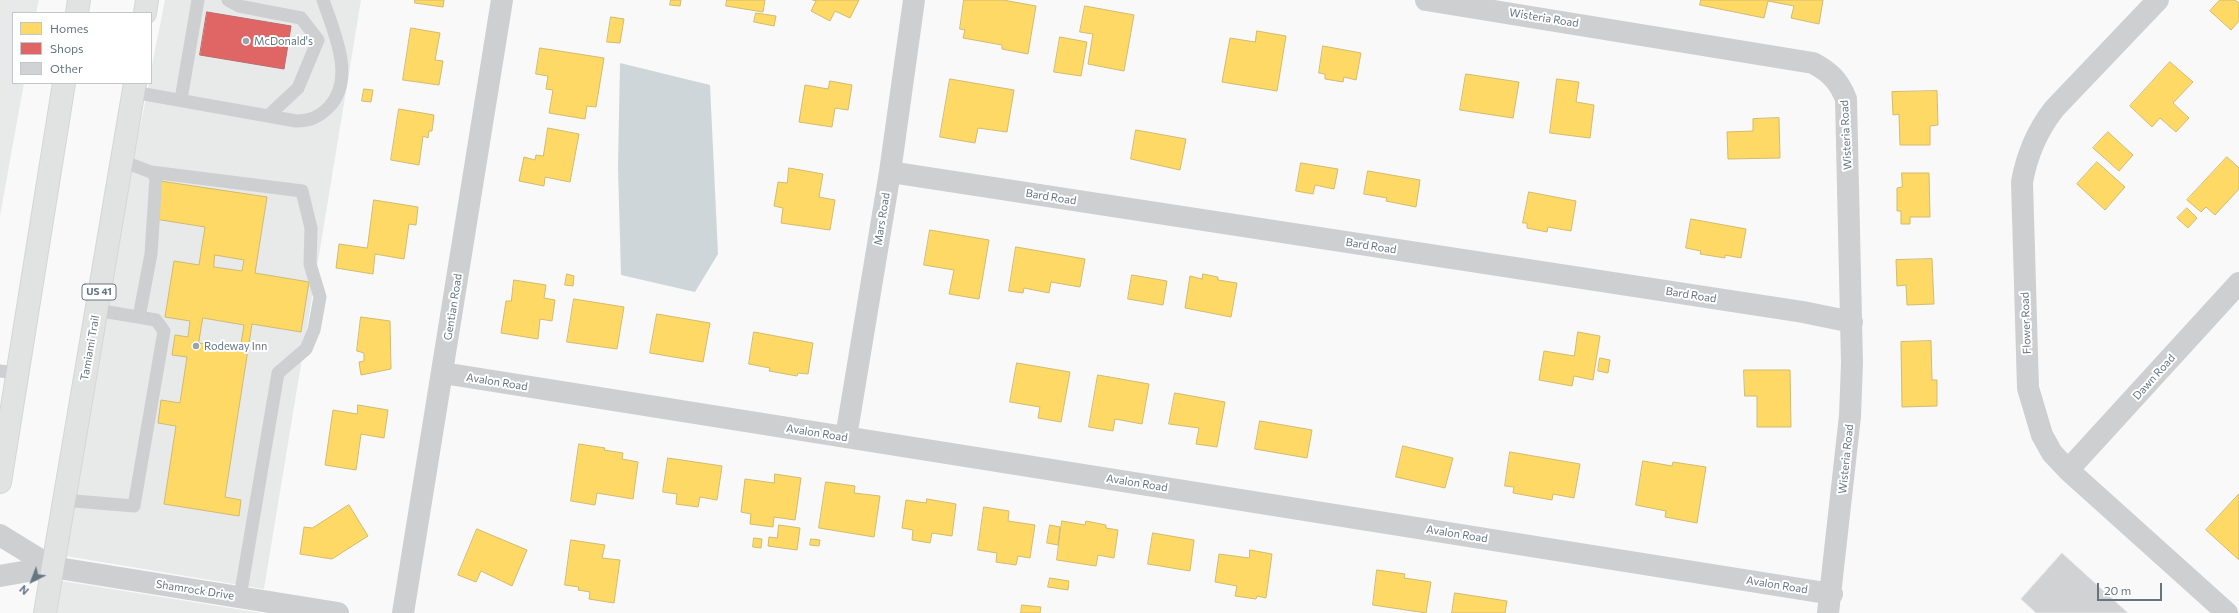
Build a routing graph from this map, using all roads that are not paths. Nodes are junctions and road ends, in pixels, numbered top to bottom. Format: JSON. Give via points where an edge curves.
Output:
{"nodes":[{"id":1,"x":79,"y":0,"type":"edge"},
{"id":2,"x":147,"y":0,"type":"edge"},
{"id":3,"x":198,"y":0,"type":"edge"},
{"id":4,"x":228,"y":0,"type":"edge"},
{"id":5,"x":323,"y":0,"type":"edge"},
{"id":6,"x":502,"y":0,"type":"edge"},
{"id":7,"x":914,"y":0,"type":"edge"},
{"id":8,"x":1426,"y":0,"type":"edge"},
{"id":9,"x":2158,"y":0,"type":"edge"},
{"id":10,"x":1512,"y":6,"type":"edge"},
{"id":11,"x":77,"y":12,"type":"edge"},
{"id":12,"x":146,"y":12,"type":"edge"},
{"id":13,"x":64,"y":84,"type":"edge"},
{"id":14,"x":134,"y":88,"type":"edge"},
{"id":15,"x":180,"y":100,"type":"junction"},
{"id":16,"x":268,"y":116,"type":"junction"},
{"id":17,"x":122,"y":161,"type":"junction"},
{"id":18,"x":151,"y":172,"type":"junction"},
{"id":19,"x":890,"y":172,"type":"junction"},
{"id":20,"x":2239,"y":283,"type":"edge"},
{"id":21,"x":96,"y":310,"type":"junction"},
{"id":22,"x":139,"y":318,"type":"junction"},
{"id":23,"x":1852,"y":322,"type":"junction"},
{"id":24,"x":9,"y":372,"type":"edge"},
{"id":25,"x":443,"y":373,"type":"junction"},
{"id":26,"x":846,"y":437,"type":"junction"},
{"id":27,"x":2068,"y":470,"type":"junction"},
{"id":28,"x":0,"y":482,"type":"edge"},
{"id":29,"x":64,"y":500,"type":"junction"},
{"id":30,"x":0,"y":535,"type":"edge"},
{"id":31,"x":52,"y":567,"type":"junction"},
{"id":32,"x":0,"y":576,"type":"edge"},
{"id":33,"x":249,"y":603,"type":"edge"},
{"id":34,"x":1830,"y":604,"type":"edge"},
{"id":35,"x":45,"y":613,"type":"edge"},
{"id":36,"x":338,"y":613,"type":"edge"},
{"id":37,"x":403,"y":613,"type":"edge"},
{"id":38,"x":2227,"y":613,"type":"edge"}],
"edges":[{"from":1,"to":11,"type":"main road"},
{"from":2,"to":12,"type":"main road"},
{"from":3,"to":15,"type":"lane"},
{"from":4,"to":16,"type":"lane","via":[[240,6],[301,18],[318,40],[298,88]]},
{"from":5,"to":16,"type":"lane","via":[[342,69],[339,95],[325,111],[316,118],[306,121]]},
{"from":6,"to":25,"type":"street","name":"Gentian Road"},
{"from":7,"to":19,"type":"street","name":"Mars Road"},
{"from":8,"to":10,"type":"street","name":"Wisteria Road"},
{"from":9,"to":27,"type":"street","name":"Flower Road","via":[[2054,109],[2040,127],[2025,164],[2022,182],[2028,388],[2042,435],[2052,453]]},
{"from":10,"to":23,"type":"street","name":"Wisteria Road","via":[[1813,63],[1828,71],[1841,86],[1846,99]]},
{"from":13,"to":24,"type":"main road"},
{"from":14,"to":15,"type":"lane"},
{"from":14,"to":17,"type":"main road","name":"Tamiami Trail","number":"US 41"},
{"from":15,"to":16,"type":"lane"},
{"from":17,"to":18,"type":"lane"},
{"from":17,"to":21,"type":"main road","name":"Tamiami Trail","number":"US 41"},
{"from":18,"to":22,"type":"lane","via":[[156,177],[153,232]]},
{"from":18,"to":33,"type":"lane","via":[[302,190],[311,228],[310,264],[320,297],[314,330],[306,349],[278,373]]},
{"from":19,"to":23,"type":"street","name":"Bard Road","via":[[1803,312]]},
{"from":19,"to":26,"type":"street","name":"Mars Road"},
{"from":20,"to":27,"type":"street","name":"Dawn Road"},
{"from":21,"to":22,"type":"lane"},
{"from":21,"to":29,"type":"main road","name":"Tamiami Trail","number":"US 41"},
{"from":22,"to":29,"type":"lane","via":[[156,320],[164,331],[134,506]]},
{"from":23,"to":34,"type":"street","name":"Wisteria Road","via":[[1850,416]]},
{"from":24,"to":28,"type":"main road"},
{"from":25,"to":26,"type":"street","name":"Avalon Road"},
{"from":25,"to":37,"type":"street","name":"Gentian Road"},
{"from":26,"to":34,"type":"street","name":"Avalon Road"},
{"from":27,"to":38,"type":"street","name":"Flower Road"},
{"from":29,"to":31,"type":"main road","name":"Tamiami Trail","number":"US 41"},
{"from":30,"to":31,"type":"street"},
{"from":31,"to":32,"type":"street"},
{"from":31,"to":33,"type":"street","name":"Shamrock Drive"},
{"from":31,"to":35,"type":"main road","name":"Tamiami Trail","number":"US 41"},
{"from":33,"to":36,"type":"street","name":"Shamrock Drive"}]}
